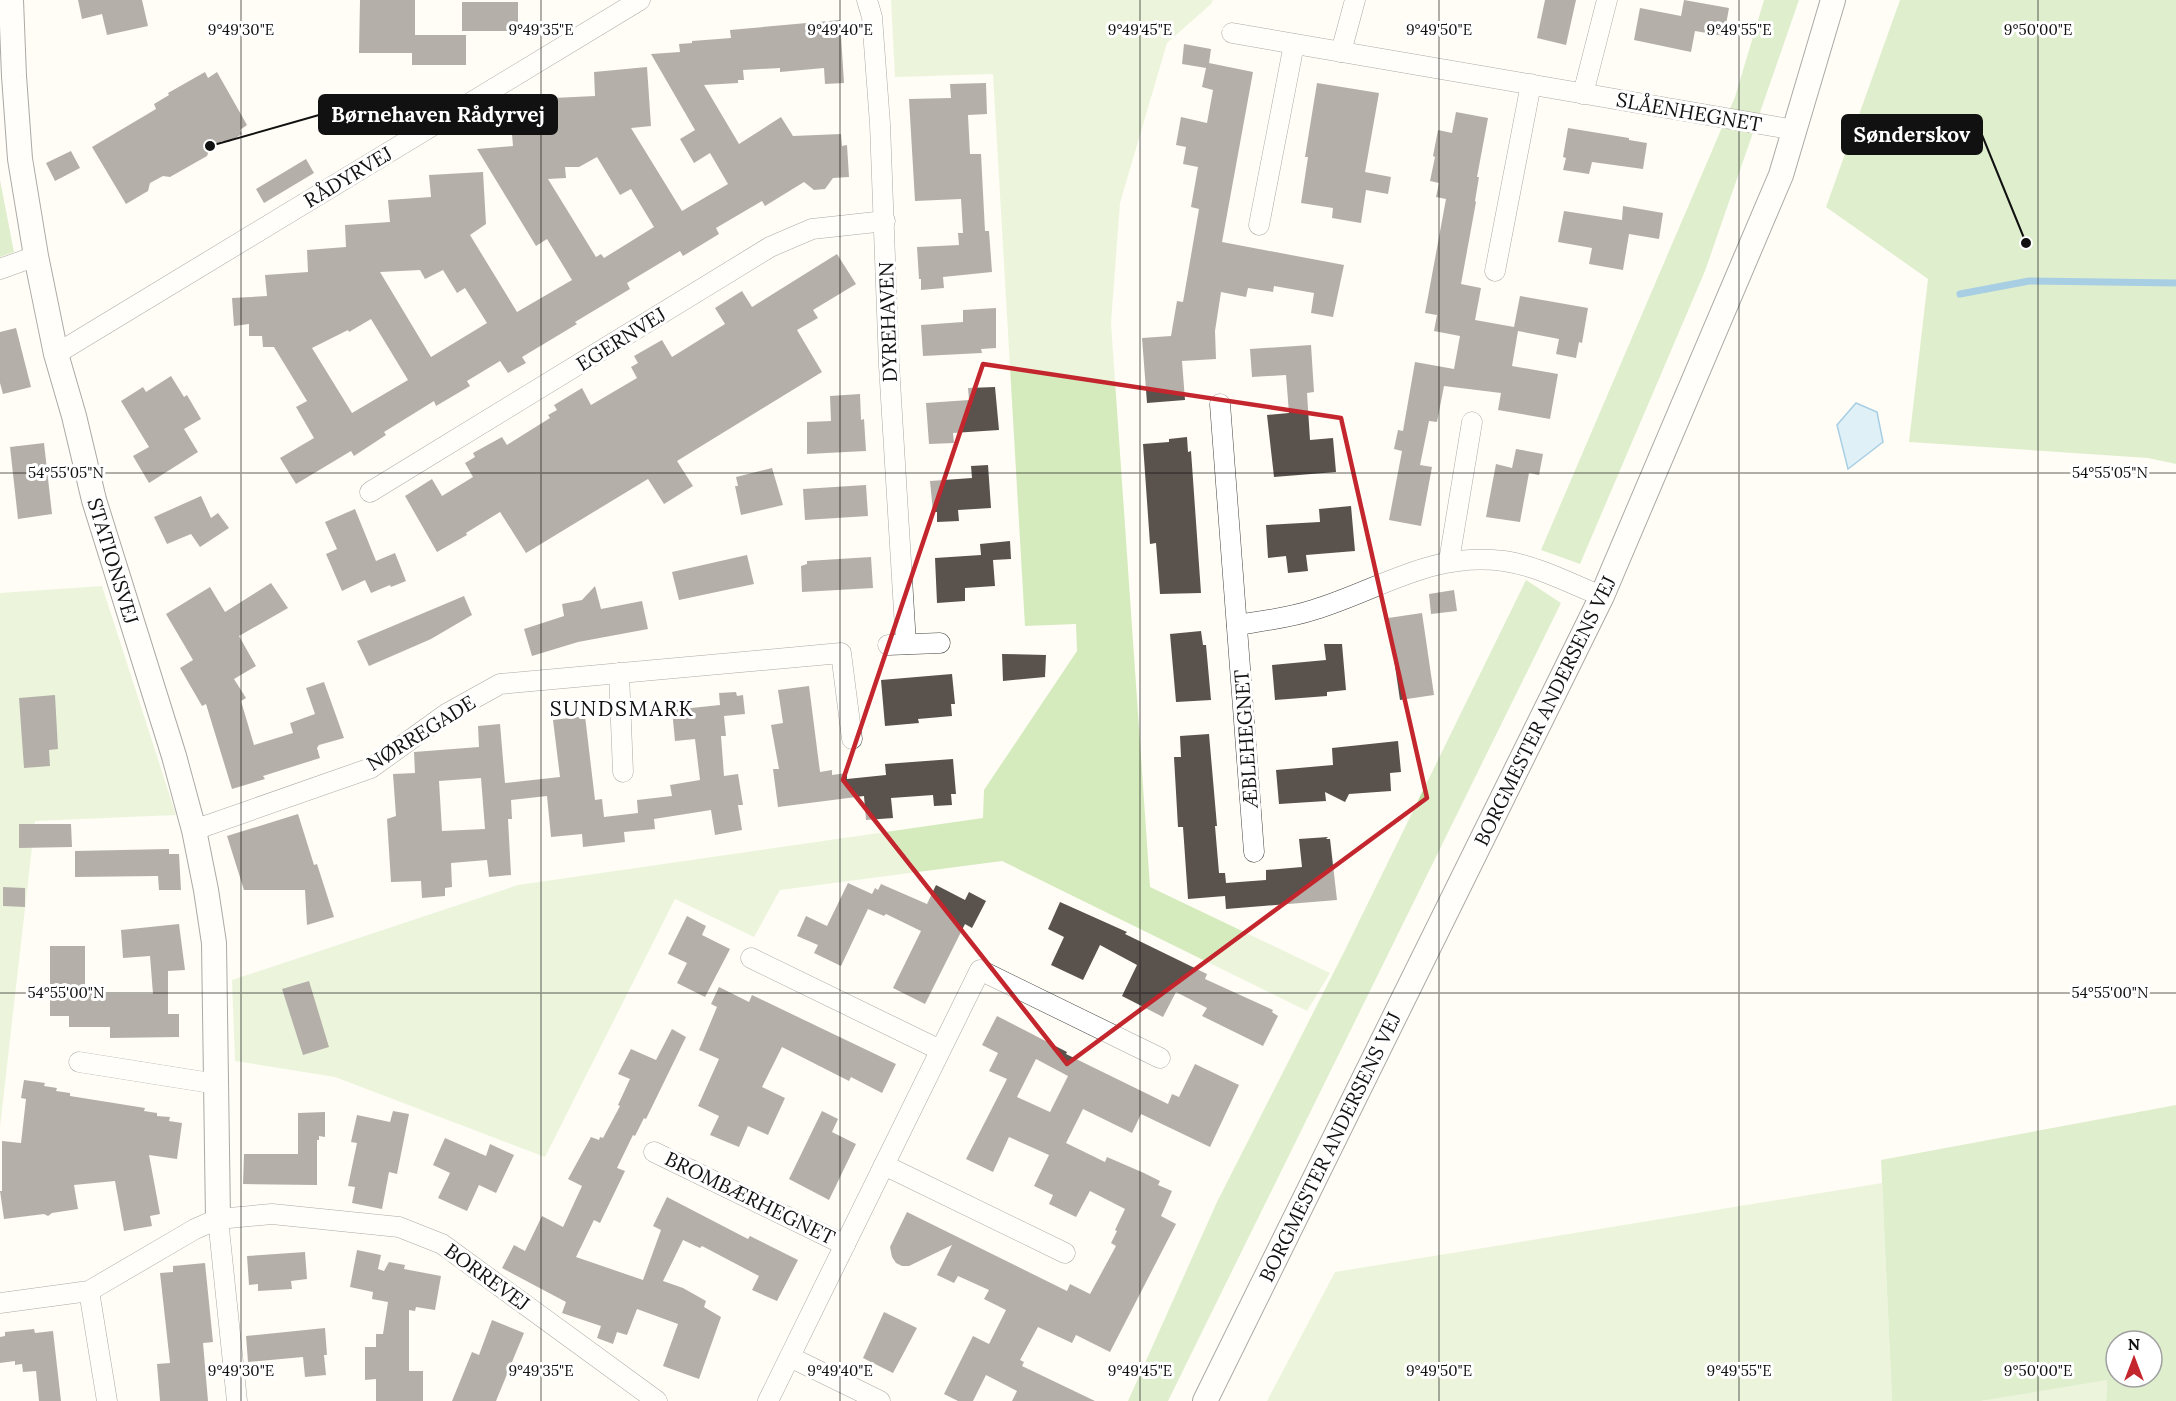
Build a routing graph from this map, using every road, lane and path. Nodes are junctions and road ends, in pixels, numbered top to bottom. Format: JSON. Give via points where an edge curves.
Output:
{"nodes":[{"id":1,"x":11,"y":0,"type":"edge"},
{"id":2,"x":640,"y":0,"type":"edge"},
{"id":3,"x":867,"y":0,"type":"edge"},
{"id":4,"x":1355,"y":0,"type":"edge"},
{"id":5,"x":1607,"y":0,"type":"edge"},
{"id":6,"x":1833,"y":0,"type":"edge"},
{"id":7,"x":1232,"y":33,"type":"dead end"},
{"id":8,"x":1294,"y":44,"type":"junction"},
{"id":9,"x":1341,"y":52,"type":"junction"},
{"id":10,"x":1531,"y":84,"type":"junction"},
{"id":11,"x":1583,"y":94,"type":"junction"},
{"id":12,"x":1795,"y":130,"type":"junction"},
{"id":13,"x":885,"y":221,"type":"junction"},
{"id":14,"x":1259,"y":225,"type":"dead end"},
{"id":15,"x":36,"y":256,"type":"junction"},
{"id":16,"x":0,"y":269,"type":"edge"},
{"id":17,"x":1495,"y":271,"type":"dead end"},
{"id":18,"x":56,"y":354,"type":"junction"},
{"id":19,"x":1220,"y":404,"type":"dead end"},
{"id":20,"x":1472,"y":422,"type":"dead end"},
{"id":21,"x":370,"y":492,"type":"dead end"},
{"id":22,"x":1449,"y":561,"type":"junction"},
{"id":23,"x":1602,"y":596,"type":"junction"},
{"id":24,"x":1237,"y":625,"type":"junction"},
{"id":25,"x":940,"y":643,"type":"dead end"},
{"id":26,"x":619,"y":673,"type":"junction"},
{"id":27,"x":852,"y":740,"type":"dead end"},
{"id":28,"x":624,"y":772,"type":"dead end"},
{"id":29,"x":194,"y":830,"type":"junction"},
{"id":30,"x":1254,"y":852,"type":"dead end"},
{"id":31,"x":751,"y":958,"type":"dead end"},
{"id":32,"x":940,"y":1050,"type":"junction"},
{"id":33,"x":1160,"y":1058,"type":"dead end"},
{"id":34,"x":79,"y":1062,"type":"dead end"},
{"id":35,"x":217,"y":1084,"type":"junction"},
{"id":36,"x":654,"y":1152,"type":"dead end"},
{"id":37,"x":884,"y":1165,"type":"junction"},
{"id":38,"x":218,"y":1219,"type":"junction"},
{"id":39,"x":845,"y":1245,"type":"junction"},
{"id":40,"x":1065,"y":1253,"type":"dead end"},
{"id":41,"x":89,"y":1291,"type":"junction"},
{"id":42,"x":0,"y":1302,"type":"edge"},
{"id":43,"x":790,"y":1357,"type":"junction"},
{"id":44,"x":107,"y":1401,"type":"edge"},
{"id":45,"x":237,"y":1401,"type":"edge"},
{"id":46,"x":657,"y":1401,"type":"edge"},
{"id":47,"x":768,"y":1401,"type":"edge"},
{"id":48,"x":880,"y":1401,"type":"edge"},
{"id":49,"x":1205,"y":1401,"type":"edge"}],
"edges":[{"from":1,"to":15,"type":"street","name":"STATIONSVEJ","via":[[20,159]]},
{"from":2,"to":18,"type":"street","name":"RÅDYRVEJ"},
{"from":3,"to":13,"type":"street","name":"DYREHAVEN","via":[[872,17]]},
{"from":4,"to":9,"type":"street"},
{"from":5,"to":11,"type":"street"},
{"from":6,"to":12,"type":"street","name":"BORGMESTER ANDERSENS VEJ"},
{"from":7,"to":8,"type":"street","name":"SLÅENHEGNET"},
{"from":8,"to":9,"type":"street","name":"SLÅENHEGNET"},
{"from":8,"to":14,"type":"street"},
{"from":9,"to":10,"type":"street","name":"SLÅENHEGNET"},
{"from":10,"to":11,"type":"street","name":"SLÅENHEGNET"},
{"from":10,"to":17,"type":"street"},
{"from":11,"to":12,"type":"street","name":"SLÅENHEGNET"},
{"from":12,"to":23,"type":"street","name":"BORGMESTER ANDERSENS VEJ","via":[[1776,186]]},
{"from":13,"to":21,"type":"street","name":"EGERNVEJ","via":[[812,229],[770,247]]},
{"from":13,"to":25,"type":"street","name":"DYREHAVEN","via":[[897,645]]},
{"from":15,"to":16,"type":"street"},
{"from":15,"to":18,"type":"street","name":"STATIONSVEJ"},
{"from":18,"to":29,"type":"street","name":"STATIONSVEJ","via":[[94,500]]},
{"from":19,"to":24,"type":"street","name":"ÆBLEHEGNET"},
{"from":20,"to":22,"type":"street"},
{"from":22,"to":23,"type":"street","via":[[1505,561]]},
{"from":22,"to":24,"type":"street","via":[[1311,611]]},
{"from":23,"to":49,"type":"street","name":"BORGMESTER ANDERSENS VEJ"},
{"from":24,"to":30,"type":"street","name":"ÆBLEHEGNET"},
{"from":26,"to":27,"type":"street","name":"NØRREGADE","via":[[841,653]]},
{"from":26,"to":28,"type":"street"},
{"from":26,"to":29,"type":"street","name":"NØRREGADE","via":[[500,684],[446,714],[371,768]]},
{"from":29,"to":35,"type":"street","name":"STATIONSVEJ","via":[[214,943]]},
{"from":31,"to":32,"type":"street"},
{"from":32,"to":33,"type":"street","name":"BROMBÆRHEGNET","via":[[980,970]]},
{"from":32,"to":37,"type":"street","name":"BROMBÆRHEGNET"},
{"from":34,"to":35,"type":"street"},
{"from":35,"to":38,"type":"street","name":"STATIONSVEJ"},
{"from":36,"to":39,"type":"street","name":"BROMBÆRHEGNET"},
{"from":37,"to":39,"type":"street","name":"BROMBÆRHEGNET"},
{"from":37,"to":40,"type":"street"},
{"from":38,"to":41,"type":"street","name":"BORREVEJ"},
{"from":38,"to":45,"type":"street"},
{"from":38,"to":46,"type":"street","name":"BORREVEJ","via":[[272,1214],[399,1227],[442,1244]]},
{"from":39,"to":43,"type":"street","name":"BROMBÆRHEGNET"},
{"from":41,"to":42,"type":"street","name":"BORREVEJ"},
{"from":41,"to":44,"type":"street"},
{"from":43,"to":47,"type":"street","name":"BROMBÆRHEGNET"},
{"from":43,"to":48,"type":"street"}]}
